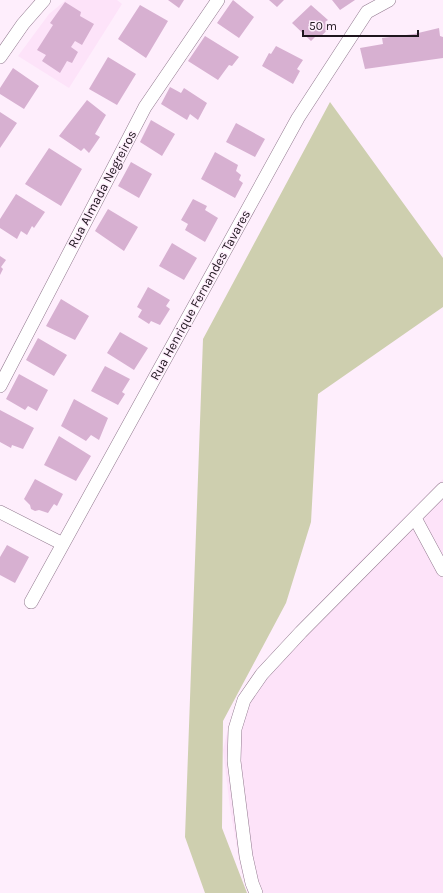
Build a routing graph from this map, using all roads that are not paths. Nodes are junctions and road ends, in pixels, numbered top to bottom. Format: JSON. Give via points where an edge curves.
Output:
{"nodes":[{"id":1,"x":44,"y":0,"type":"edge"},
{"id":2,"x":218,"y":0,"type":"edge"},
{"id":3,"x":389,"y":0,"type":"edge"},
{"id":4,"x":0,"y":58,"type":"edge"},
{"id":5,"x":0,"y":386,"type":"edge"},
{"id":6,"x":443,"y":489,"type":"edge"},
{"id":7,"x":0,"y":512,"type":"edge"},
{"id":8,"x":415,"y":518,"type":"junction"},
{"id":9,"x":63,"y":544,"type":"junction"},
{"id":10,"x":443,"y":570,"type":"edge"},
{"id":11,"x":31,"y":602,"type":"dead end"},
{"id":12,"x":256,"y":893,"type":"edge"}],
"edges":[{"from":1,"to":4,"type":"street","via":[[23,24]]},
{"from":2,"to":5,"type":"street","name":"Rua Almada Negreiros","via":[[145,107]]},
{"from":3,"to":9,"type":"street","name":"Rua Henrique Fernandes Tavares","via":[[367,12],[298,118]]},
{"from":6,"to":8,"type":"street"},
{"from":7,"to":9,"type":"street"},
{"from":8,"to":10,"type":"street"},
{"from":8,"to":12,"type":"street","via":[[287,647],[262,674],[244,700],[235,729],[234,761],[246,856]]},
{"from":9,"to":11,"type":"street","name":"Rua Henrique Fernandes Tavares"}]}
